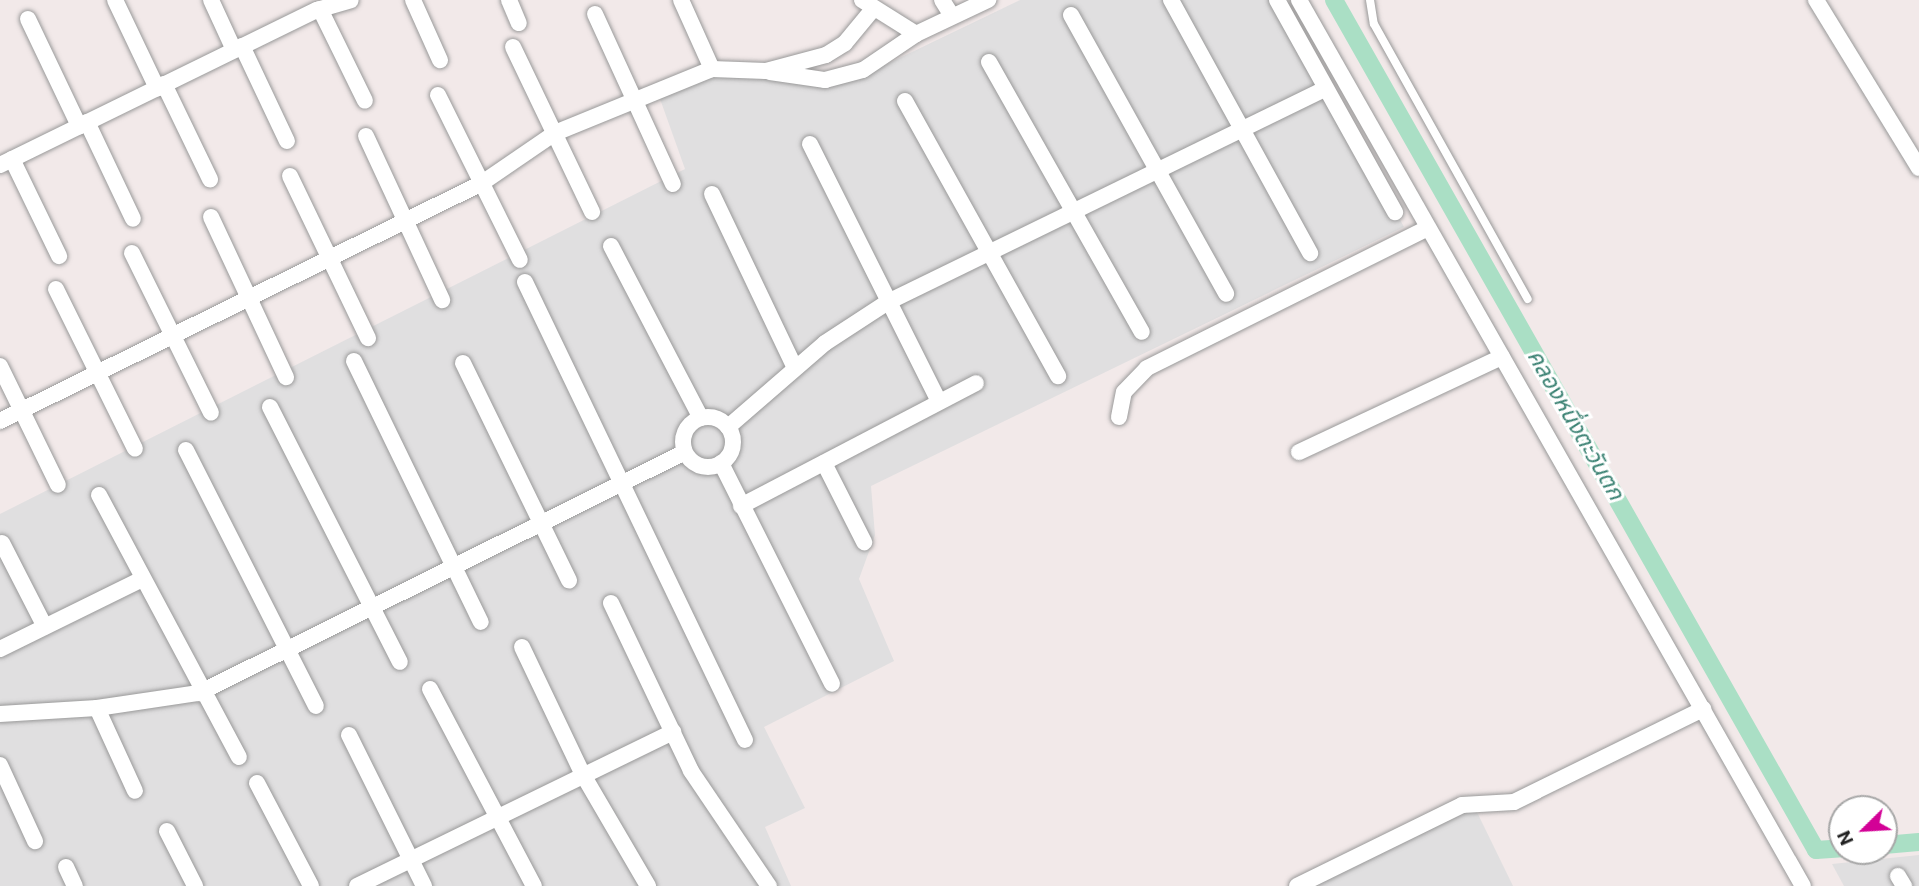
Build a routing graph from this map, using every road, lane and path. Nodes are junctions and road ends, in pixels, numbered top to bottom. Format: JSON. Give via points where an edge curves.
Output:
{"nodes":[{"id":1,"x":115,"y":0,"type":"edge"},
{"id":2,"x":211,"y":0,"type":"edge"},
{"id":3,"x":351,"y":0,"type":"edge"},
{"id":4,"x":413,"y":0,"type":"edge"},
{"id":5,"x":509,"y":0,"type":"edge"},
{"id":6,"x":681,"y":0,"type":"edge"},
{"id":7,"x":942,"y":0,"type":"edge"},
{"id":8,"x":988,"y":0,"type":"edge"},
{"id":9,"x":1171,"y":0,"type":"edge"},
{"id":10,"x":1277,"y":0,"type":"edge"},
{"id":11,"x":1299,"y":0,"type":"edge"},
{"id":12,"x":1370,"y":0,"type":"edge"},
{"id":13,"x":1816,"y":0,"type":"edge"},
{"id":14,"x":868,"y":4,"type":"edge"},
{"id":15,"x":311,"y":8,"type":"edge"},
{"id":16,"x":595,"y":14,"type":"dead end"},
{"id":17,"x":1071,"y":15,"type":"dead end"},
{"id":18,"x":952,"y":16,"type":"junction"},
{"id":19,"x":28,"y":19,"type":"dead end"},
{"id":20,"x":519,"y":23,"type":"dead end"},
{"id":21,"x":916,"y":34,"type":"junction"},
{"id":22,"x":513,"y":47,"type":"dead end"},
{"id":23,"x":238,"y":48,"type":"junction"},
{"id":24,"x":440,"y":60,"type":"dead end"},
{"id":25,"x":989,"y":62,"type":"dead end"},
{"id":26,"x":712,"y":69,"type":"junction"},
{"id":27,"x":766,"y":71,"type":"junction"},
{"id":28,"x":160,"y":86,"type":"junction"},
{"id":29,"x":1324,"y":89,"type":"junction"},
{"id":30,"x":438,"y":95,"type":"dead end"},
{"id":31,"x":634,"y":99,"type":"junction"},
{"id":32,"x":365,"y":101,"type":"dead end"},
{"id":33,"x":905,"y":101,"type":"dead end"},
{"id":34,"x":83,"y":124,"type":"junction"},
{"id":35,"x":1242,"y":129,"type":"junction"},
{"id":36,"x":555,"y":133,"type":"junction"},
{"id":37,"x":366,"y":136,"type":"dead end"},
{"id":38,"x":287,"y":141,"type":"dead end"},
{"id":39,"x":810,"y":144,"type":"dead end"},
{"id":40,"x":3,"y":164,"type":"edge"},
{"id":41,"x":1919,"y":169,"type":"edge"},
{"id":42,"x":1158,"y":172,"type":"junction"},
{"id":43,"x":290,"y":176,"type":"dead end"},
{"id":44,"x":210,"y":179,"type":"dead end"},
{"id":45,"x":482,"y":183,"type":"junction"},
{"id":46,"x":673,"y":184,"type":"dead end"},
{"id":47,"x":712,"y":194,"type":"dead end"},
{"id":48,"x":592,"y":212,"type":"dead end"},
{"id":49,"x":1073,"y":212,"type":"junction"},
{"id":50,"x":1395,"y":212,"type":"dead end"},
{"id":51,"x":212,"y":217,"type":"dead end"},
{"id":52,"x":133,"y":219,"type":"dead end"},
{"id":53,"x":405,"y":220,"type":"junction"},
{"id":54,"x":1426,"y":229,"type":"junction"},
{"id":55,"x":611,"y":246,"type":"dead end"},
{"id":56,"x":132,"y":253,"type":"dead end"},
{"id":57,"x":1310,"y":253,"type":"dead end"},
{"id":58,"x":989,"y":254,"type":"junction"},
{"id":59,"x":58,"y":256,"type":"dead end"},
{"id":60,"x":329,"y":257,"type":"junction"},
{"id":61,"x":520,"y":260,"type":"dead end"},
{"id":62,"x":525,"y":282,"type":"dead end"},
{"id":63,"x":56,"y":289,"type":"dead end"},
{"id":64,"x":1226,"y":294,"type":"dead end"},
{"id":65,"x":249,"y":297,"type":"junction"},
{"id":66,"x":1528,"y":299,"type":"dead end"},
{"id":67,"x":442,"y":300,"type":"dead end"},
{"id":68,"x":888,"y":302,"type":"junction"},
{"id":69,"x":1142,"y":332,"type":"dead end"},
{"id":70,"x":173,"y":335,"type":"junction"},
{"id":71,"x":368,"y":338,"type":"dead end"},
{"id":72,"x":1502,"y":358,"type":"junction"},
{"id":73,"x":354,"y":361,"type":"dead end"},
{"id":74,"x":463,"y":362,"type":"dead end"},
{"id":75,"x":0,"y":366,"type":"edge"},
{"id":76,"x":795,"y":368,"type":"junction"},
{"id":77,"x":97,"y":372,"type":"junction"},
{"id":78,"x":1058,"y":376,"type":"dead end"},
{"id":79,"x":286,"y":377,"type":"dead end"},
{"id":80,"x":976,"y":383,"type":"dead end"},
{"id":81,"x":939,"y":402,"type":"junction"},
{"id":82,"x":270,"y":407,"type":"dead end"},
{"id":83,"x":21,"y":410,"type":"junction"},
{"id":84,"x":211,"y":413,"type":"dead end"},
{"id":85,"x":1119,"y":417,"type":"dead end"},
{"id":86,"x":701,"y":418,"type":"junction"},
{"id":87,"x":0,"y":421,"type":"edge"},
{"id":88,"x":728,"y":427,"type":"junction"},
{"id":89,"x":135,"y":449,"type":"dead end"},
{"id":90,"x":186,"y":450,"type":"dead end"},
{"id":91,"x":685,"y":452,"type":"junction"},
{"id":92,"x":1299,"y":453,"type":"dead end"},
{"id":93,"x":721,"y":463,"type":"junction"},
{"id":94,"x":824,"y":463,"type":"junction"},
{"id":95,"x":622,"y":483,"type":"junction"},
{"id":96,"x":58,"y":485,"type":"dead end"},
{"id":97,"x":99,"y":495,"type":"dead end"},
{"id":98,"x":741,"y":506,"type":"junction"},
{"id":99,"x":539,"y":525,"type":"junction"},
{"id":100,"x":864,"y":542,"type":"dead end"},
{"id":101,"x":2,"y":543,"type":"dead end"},
{"id":102,"x":455,"y":566,"type":"junction"},
{"id":103,"x":142,"y":579,"type":"junction"},
{"id":104,"x":569,"y":580,"type":"dead end"},
{"id":105,"x":611,"y":603,"type":"dead end"},
{"id":106,"x":371,"y":608,"type":"junction"},
{"id":107,"x":481,"y":622,"type":"dead end"},
{"id":108,"x":45,"y":627,"type":"junction"},
{"id":109,"x":522,"y":647,"type":"dead end"},
{"id":110,"x":0,"y":649,"type":"edge"},
{"id":111,"x":286,"y":650,"type":"junction"},
{"id":112,"x":400,"y":662,"type":"dead end"},
{"id":113,"x":832,"y":684,"type":"dead end"},
{"id":114,"x":430,"y":689,"type":"dead end"},
{"id":115,"x":199,"y":693,"type":"junction"},
{"id":116,"x":316,"y":706,"type":"dead end"},
{"id":117,"x":97,"y":708,"type":"junction"},
{"id":118,"x":1703,"y":709,"type":"junction"},
{"id":119,"x":0,"y":713,"type":"edge"},
{"id":120,"x":673,"y":732,"type":"junction"},
{"id":121,"x":348,"y":736,"type":"dead end"},
{"id":122,"x":745,"y":740,"type":"dead end"},
{"id":123,"x":239,"y":757,"type":"dead end"},
{"id":124,"x":0,"y":765,"type":"edge"},
{"id":125,"x":582,"y":773,"type":"junction"},
{"id":126,"x":257,"y":783,"type":"dead end"},
{"id":127,"x":135,"y":791,"type":"dead end"},
{"id":128,"x":495,"y":816,"type":"junction"},
{"id":129,"x":167,"y":831,"type":"dead end"},
{"id":130,"x":35,"y":841,"type":"dead end"},
{"id":131,"x":408,"y":859,"type":"junction"},
{"id":132,"x":66,"y":867,"type":"dead end"},
{"id":133,"x":75,"y":886,"type":"edge"},
{"id":134,"x":195,"y":886,"type":"edge"},
{"id":135,"x":311,"y":886,"type":"edge"},
{"id":136,"x":357,"y":886,"type":"edge"},
{"id":137,"x":424,"y":886,"type":"edge"},
{"id":138,"x":534,"y":886,"type":"edge"},
{"id":139,"x":648,"y":886,"type":"edge"},
{"id":140,"x":769,"y":886,"type":"edge"},
{"id":141,"x":1297,"y":886,"type":"edge"},
{"id":142,"x":1803,"y":886,"type":"edge"}],
"edges":[{"from":1,"to":28,"type":"street"},
{"from":2,"to":23,"type":"street"},
{"from":3,"to":15,"type":"street"},
{"from":4,"to":24,"type":"street"},
{"from":5,"to":20,"type":"street"},
{"from":6,"to":26,"type":"street"},
{"from":7,"to":18,"type":"street"},
{"from":8,"to":18,"type":"street"},
{"from":9,"to":35,"type":"street"},
{"from":10,"to":29,"type":"street"},
{"from":11,"to":54,"type":"street"},
{"from":12,"to":66,"type":"lane","via":[[1374,24]]},
{"from":13,"to":41,"type":"street"},
{"from":14,"to":21,"type":"street"},
{"from":14,"to":27,"type":"street","via":[[845,43],[826,55]]},
{"from":15,"to":23,"type":"street"},
{"from":15,"to":32,"type":"street"},
{"from":16,"to":31,"type":"street"},
{"from":17,"to":42,"type":"street"},
{"from":18,"to":21,"type":"street"},
{"from":19,"to":34,"type":"street"},
{"from":21,"to":27,"type":"street","via":[[863,69],[825,80]]},
{"from":22,"to":36,"type":"street"},
{"from":23,"to":28,"type":"street"},
{"from":23,"to":38,"type":"street"},
{"from":25,"to":49,"type":"street"},
{"from":26,"to":27,"type":"street"},
{"from":26,"to":31,"type":"street"},
{"from":28,"to":34,"type":"street"},
{"from":28,"to":44,"type":"street"},
{"from":29,"to":35,"type":"street"},
{"from":29,"to":50,"type":"street"},
{"from":30,"to":45,"type":"street"},
{"from":31,"to":36,"type":"street"},
{"from":31,"to":46,"type":"street"},
{"from":33,"to":58,"type":"street"},
{"from":34,"to":40,"type":"street"},
{"from":34,"to":52,"type":"street"},
{"from":35,"to":42,"type":"street"},
{"from":35,"to":57,"type":"street"},
{"from":36,"to":45,"type":"street"},
{"from":36,"to":48,"type":"street"},
{"from":37,"to":53,"type":"street"},
{"from":39,"to":68,"type":"street"},
{"from":40,"to":59,"type":"street"},
{"from":42,"to":49,"type":"street"},
{"from":42,"to":64,"type":"street"},
{"from":43,"to":60,"type":"street"},
{"from":45,"to":53,"type":"street"},
{"from":45,"to":61,"type":"street"},
{"from":47,"to":76,"type":"street"},
{"from":49,"to":58,"type":"street"},
{"from":49,"to":69,"type":"street"},
{"from":51,"to":65,"type":"street"},
{"from":53,"to":60,"type":"street"},
{"from":53,"to":67,"type":"street"},
{"from":54,"to":72,"type":"street"},
{"from":54,"to":85,"type":"street","via":[[1147,368],[1124,392]]},
{"from":55,"to":86,"type":"street"},
{"from":56,"to":70,"type":"street"},
{"from":58,"to":68,"type":"street"},
{"from":58,"to":78,"type":"street"},
{"from":60,"to":65,"type":"street"},
{"from":60,"to":71,"type":"street"},
{"from":62,"to":95,"type":"street"},
{"from":63,"to":77,"type":"street"},
{"from":65,"to":70,"type":"street"},
{"from":65,"to":79,"type":"street"},
{"from":68,"to":76,"type":"street"},
{"from":68,"to":81,"type":"street"},
{"from":70,"to":77,"type":"street"},
{"from":70,"to":84,"type":"street"},
{"from":72,"to":92,"type":"street"},
{"from":72,"to":118,"type":"street"},
{"from":73,"to":102,"type":"street"},
{"from":74,"to":99,"type":"street"},
{"from":75,"to":83,"type":"street"},
{"from":76,"to":88,"type":"street"},
{"from":77,"to":83,"type":"street"},
{"from":77,"to":89,"type":"street"},
{"from":80,"to":81,"type":"street"},
{"from":81,"to":94,"type":"street"},
{"from":82,"to":106,"type":"street"},
{"from":83,"to":87,"type":"street"},
{"from":83,"to":96,"type":"street"},
{"from":86,"to":88,"type":"street"},
{"from":86,"to":91,"type":"street","via":[[685,432]]},
{"from":88,"to":93,"type":"street","via":[[733,447]]},
{"from":90,"to":111,"type":"street"},
{"from":91,"to":93,"type":"street","via":[[701,466]]},
{"from":91,"to":95,"type":"street"},
{"from":93,"to":98,"type":"street"},
{"from":94,"to":98,"type":"street"},
{"from":94,"to":100,"type":"street"},
{"from":95,"to":99,"type":"street"},
{"from":95,"to":122,"type":"street"},
{"from":97,"to":103,"type":"street"},
{"from":98,"to":113,"type":"street"},
{"from":99,"to":102,"type":"street"},
{"from":99,"to":104,"type":"street"},
{"from":101,"to":108,"type":"street"},
{"from":102,"to":106,"type":"street"},
{"from":102,"to":107,"type":"street"},
{"from":103,"to":108,"type":"street"},
{"from":103,"to":115,"type":"street"},
{"from":105,"to":120,"type":"street"},
{"from":106,"to":111,"type":"street"},
{"from":106,"to":112,"type":"street"},
{"from":108,"to":110,"type":"street"},
{"from":109,"to":125,"type":"street"},
{"from":111,"to":115,"type":"street"},
{"from":111,"to":116,"type":"street"},
{"from":114,"to":128,"type":"street"},
{"from":115,"to":117,"type":"street"},
{"from":115,"to":123,"type":"street"},
{"from":117,"to":119,"type":"street"},
{"from":117,"to":127,"type":"street"},
{"from":118,"to":141,"type":"street","via":[[1514,802],[1462,806]]},
{"from":118,"to":142,"type":"street"},
{"from":120,"to":125,"type":"street"},
{"from":120,"to":140,"type":"street","via":[[701,788]]},
{"from":121,"to":131,"type":"street"},
{"from":124,"to":130,"type":"street"},
{"from":125,"to":128,"type":"street"},
{"from":125,"to":139,"type":"street"},
{"from":126,"to":135,"type":"street"},
{"from":128,"to":131,"type":"street"},
{"from":128,"to":138,"type":"street"},
{"from":129,"to":134,"type":"street"},
{"from":131,"to":136,"type":"street"},
{"from":131,"to":137,"type":"street"},
{"from":132,"to":133,"type":"street"}]}
